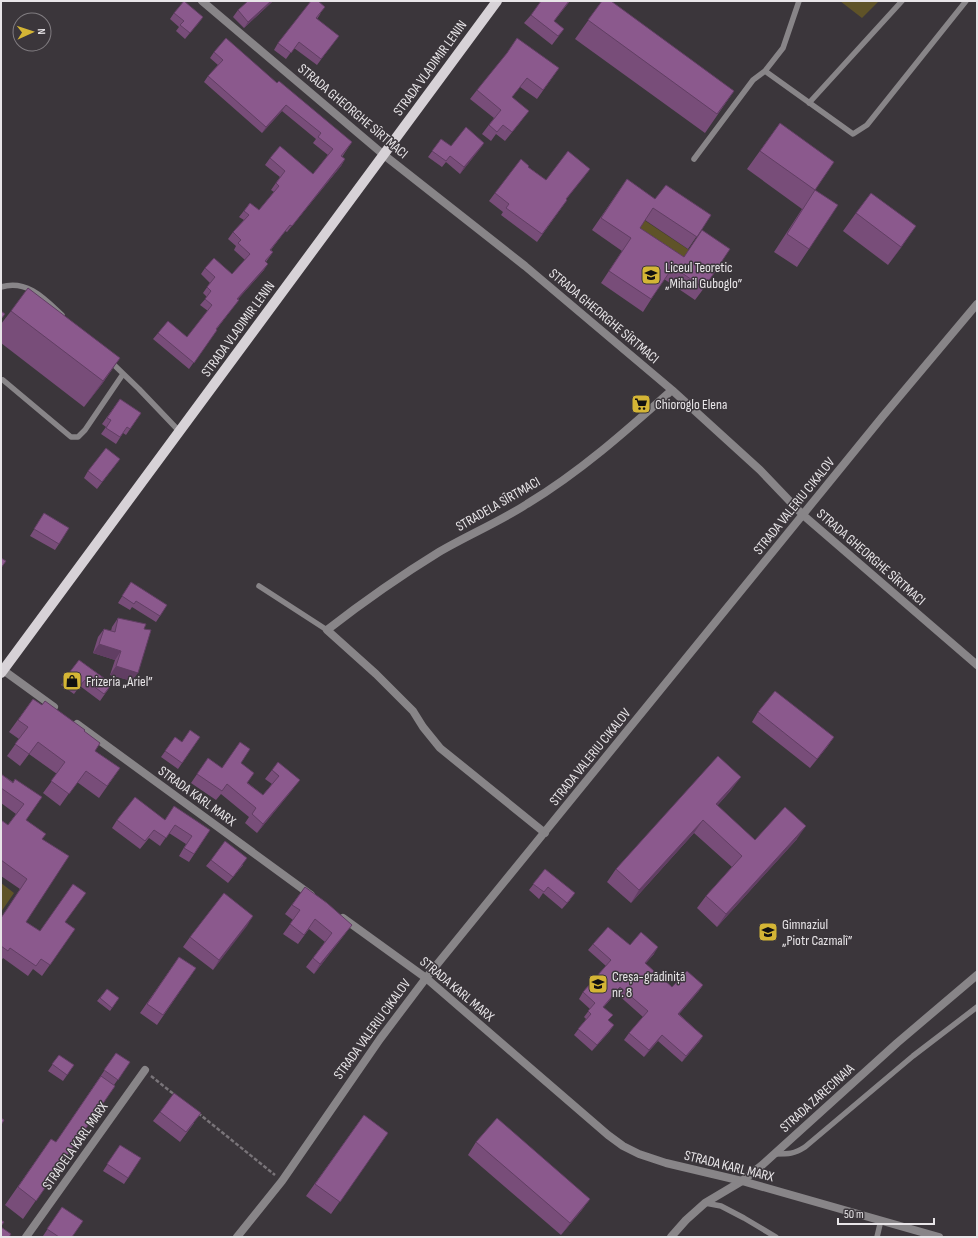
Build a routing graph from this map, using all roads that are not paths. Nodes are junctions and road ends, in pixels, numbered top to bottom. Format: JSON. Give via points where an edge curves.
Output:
{"nodes":[{"id":1,"x":202,"y":1,"type":"edge"},
{"id":2,"x":497,"y":1,"type":"edge"},
{"id":3,"x":800,"y":1,"type":"edge"},
{"id":4,"x":902,"y":1,"type":"edge"},
{"id":5,"x":966,"y":1,"type":"edge"},
{"id":6,"x":765,"y":71,"type":"junction"},
{"id":7,"x":809,"y":102,"type":"junction"},
{"id":8,"x":384,"y":155,"type":"junction"},
{"id":9,"x":694,"y":159,"type":"dead end"},
{"id":10,"x":1,"y":287,"type":"edge"},
{"id":11,"x":977,"y":304,"type":"edge"},
{"id":12,"x":65,"y":318,"type":"edge"},
{"id":13,"x":108,"y":359,"type":"edge"},
{"id":14,"x":123,"y":374,"type":"junction"},
{"id":15,"x":3,"y":380,"type":"dead end"},
{"id":16,"x":672,"y":390,"type":"junction"},
{"id":17,"x":180,"y":432,"type":"junction"},
{"id":18,"x":803,"y":515,"type":"junction"},
{"id":19,"x":259,"y":586,"type":"dead end"},
{"id":20,"x":327,"y":630,"type":"junction"},
{"id":21,"x":977,"y":665,"type":"edge"},
{"id":22,"x":2,"y":670,"type":"edge"},
{"id":23,"x":60,"y":712,"type":"edge"},
{"id":24,"x":73,"y":721,"type":"edge"},
{"id":25,"x":545,"y":833,"type":"junction"},
{"id":26,"x":319,"y":901,"type":"edge"},
{"id":27,"x":338,"y":914,"type":"edge"},
{"id":28,"x":977,"y":975,"type":"edge"},
{"id":29,"x":426,"y":978,"type":"junction"},
{"id":30,"x":977,"y":1006,"type":"edge"},
{"id":31,"x":145,"y":1070,"type":"road end"},
{"id":32,"x":775,"y":1154,"type":"junction"},
{"id":33,"x":742,"y":1181,"type":"junction"},
{"id":34,"x":705,"y":1203,"type":"junction"},
{"id":35,"x":881,"y":1220,"type":"junction"},
{"id":36,"x":26,"y":1237,"type":"edge"},
{"id":37,"x":238,"y":1237,"type":"edge"},
{"id":38,"x":671,"y":1237,"type":"edge"},
{"id":39,"x":776,"y":1237,"type":"edge"},
{"id":40,"x":877,"y":1237,"type":"edge"},
{"id":41,"x":939,"y":1237,"type":"edge"}],
"edges":[{"from":1,"to":8,"type":"street","name":"STRADA GHEORGHE SÎRTMACI"},
{"from":2,"to":8,"type":"main road","name":"STRADA VLADIMIR LENIN"},
{"from":3,"to":6,"type":"lane","via":[[783,48]]},
{"from":4,"to":7,"type":"lane"},
{"from":5,"to":7,"type":"lane","via":[[867,125],[853,134]]},
{"from":6,"to":7,"type":"lane"},
{"from":6,"to":9,"type":"lane","via":[[753,80]]},
{"from":8,"to":16,"type":"street","name":"STRADA GHEORGHE SÎRTMACI","via":[[525,266]]},
{"from":8,"to":17,"type":"main road","name":"STRADA VLADIMIR LENIN"},
{"from":10,"to":12,"type":"lane","via":[[23,286],[39,293]]},
{"from":11,"to":18,"type":"street","name":"STRADA VALERIU CIKALOV"},
{"from":13,"to":14,"type":"lane"},
{"from":14,"to":15,"type":"lane","via":[[78,437],[70,436]]},
{"from":14,"to":17,"type":"lane"},
{"from":16,"to":18,"type":"street","name":"STRADA GHEORGHE SÎRTMACI","via":[[760,470]]},
{"from":16,"to":20,"type":"street","name":"STRADELA SÎRTMACI","via":[[620,437],[557,485],[439,553],[365,601]]},
{"from":17,"to":22,"type":"main road","name":"STRADA VLADIMIR LENIN"},
{"from":18,"to":21,"type":"street","name":"STRADA GHEORGHE SÎRTMACI"},
{"from":18,"to":25,"type":"street","name":"STRADA VALERIU CIKALOV"},
{"from":19,"to":20,"type":"lane"},
{"from":20,"to":25,"type":"street","via":[[413,711],[440,748]]},
{"from":22,"to":23,"type":"street"},
{"from":24,"to":26,"type":"street","name":"STRADA KARL MARX"},
{"from":25,"to":29,"type":"street","name":"STRADA VALERIU CIKALOV"},
{"from":27,"to":29,"type":"street","name":"STRADA KARL MARX"},
{"from":28,"to":32,"type":"street","name":"STRADA ZARECINAIA","via":[[897,1043]]},
{"from":29,"to":33,"type":"street","name":"STRADA KARL MARX","via":[[623,1146],[666,1163]]},
{"from":29,"to":37,"type":"street","name":"STRADA VALERIU CIKALOV","via":[[380,1039],[282,1181]]},
{"from":30,"to":32,"type":"lane","via":[[805,1147],[796,1153]]},
{"from":31,"to":36,"type":"street","name":"STRADELA KARL MARX"},
{"from":32,"to":33,"type":"street","name":"STRADA ZARECINAIA"},
{"from":33,"to":34,"type":"street","name":"STRADA ZARECINAIA"},
{"from":33,"to":35,"type":"street","name":"STRADA KARL MARX"},
{"from":34,"to":38,"type":"street","name":"STRADA ZARECINAIA"},
{"from":34,"to":39,"type":"lane","via":[[721,1206]]},
{"from":35,"to":40,"type":"lane"},
{"from":35,"to":41,"type":"street","name":"STRADA KARL MARX"}]}
